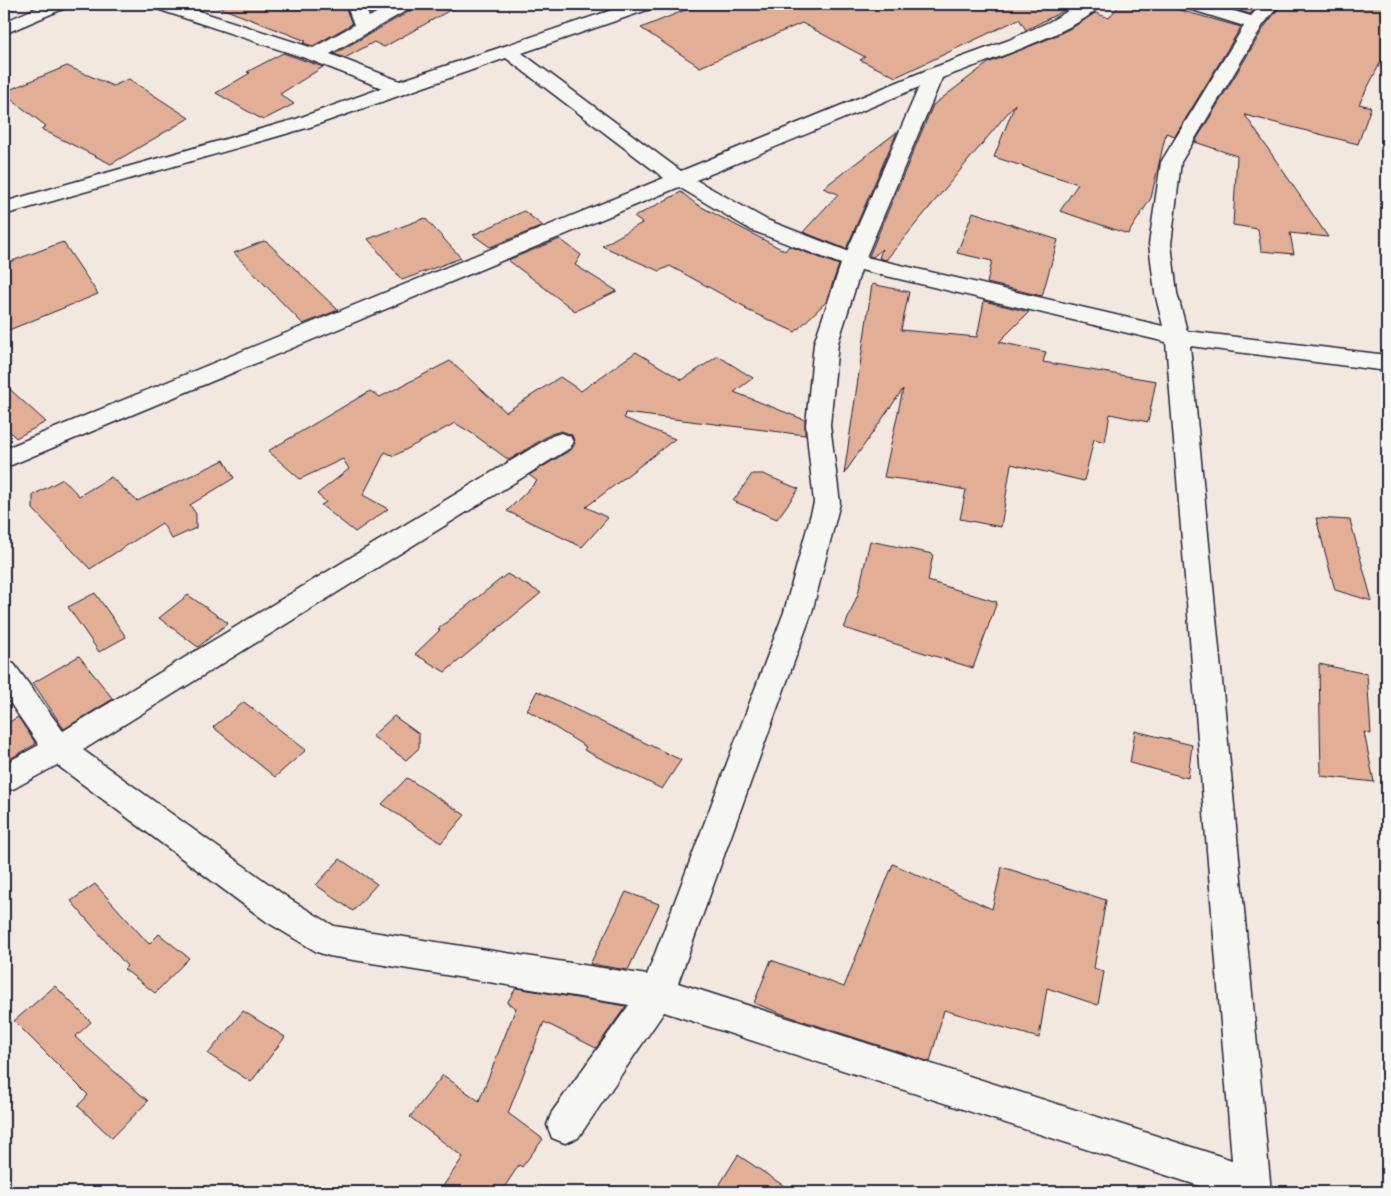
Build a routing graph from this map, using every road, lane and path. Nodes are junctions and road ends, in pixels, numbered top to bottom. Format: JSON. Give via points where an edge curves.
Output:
{"nodes":[{"id":1,"x":59,"y":4,"type":"edge"},
{"id":2,"x":160,"y":4,"type":"edge"},
{"id":3,"x":355,"y":4,"type":"edge"},
{"id":4,"x":405,"y":4,"type":"edge"},
{"id":5,"x":647,"y":4,"type":"edge"},
{"id":6,"x":1092,"y":4,"type":"edge"},
{"id":7,"x":1192,"y":4,"type":"edge"},
{"id":8,"x":1263,"y":14,"type":"edge"},
{"id":9,"x":364,"y":27,"type":"junction"},
{"id":10,"x":4,"y":29,"type":"edge"},
{"id":11,"x":508,"y":51,"type":"junction"},
{"id":12,"x":315,"y":55,"type":"junction"},
{"id":13,"x":934,"y":74,"type":"junction"},
{"id":14,"x":399,"y":88,"type":"junction"},
{"id":15,"x":680,"y":179,"type":"junction"},
{"id":16,"x":4,"y":210,"type":"edge"},
{"id":17,"x":852,"y":261,"type":"junction"},
{"id":18,"x":1177,"y":338,"type":"junction"},
{"id":19,"x":1387,"y":363,"type":"edge"},
{"id":20,"x":561,"y":442,"type":"dead end"},
{"id":21,"x":4,"y":459,"type":"edge"},
{"id":22,"x":4,"y":672,"type":"edge"},
{"id":23,"x":59,"y":749,"type":"junction"},
{"id":24,"x":4,"y":779,"type":"edge"},
{"id":25,"x":657,"y":993,"type":"junction"},
{"id":26,"x":565,"y":1125,"type":"dead end"},
{"id":27,"x":1253,"y":1189,"type":"edge"}],
"edges":[{"from":1,"to":10,"type":"street"},
{"from":2,"to":12,"type":"street"},
{"from":3,"to":9,"type":"street"},
{"from":4,"to":9,"type":"street"},
{"from":5,"to":11,"type":"street"},
{"from":6,"to":13,"type":"street","via":[[1036,35]]},
{"from":7,"to":8,"type":"street"},
{"from":8,"to":18,"type":"street","via":[[1170,162],[1160,244],[1166,293]]},
{"from":9,"to":12,"type":"street"},
{"from":11,"to":14,"type":"street"},
{"from":11,"to":15,"type":"street"},
{"from":12,"to":14,"type":"street"},
{"from":13,"to":15,"type":"street"},
{"from":13,"to":17,"type":"street"},
{"from":14,"to":16,"type":"street","via":[[303,123]]},
{"from":15,"to":17,"type":"street","via":[[759,226]]},
{"from":15,"to":21,"type":"street"},
{"from":17,"to":18,"type":"street"},
{"from":17,"to":25,"type":"street","via":[[826,343],[818,425],[827,503],[800,603]]},
{"from":18,"to":19,"type":"street"},
{"from":18,"to":27,"type":"street"},
{"from":20,"to":23,"type":"street"},
{"from":22,"to":23,"type":"street"},
{"from":23,"to":24,"type":"street"},
{"from":23,"to":25,"type":"street","via":[[279,911],[328,941]]},
{"from":25,"to":26,"type":"street"},
{"from":25,"to":27,"type":"street"}]}
